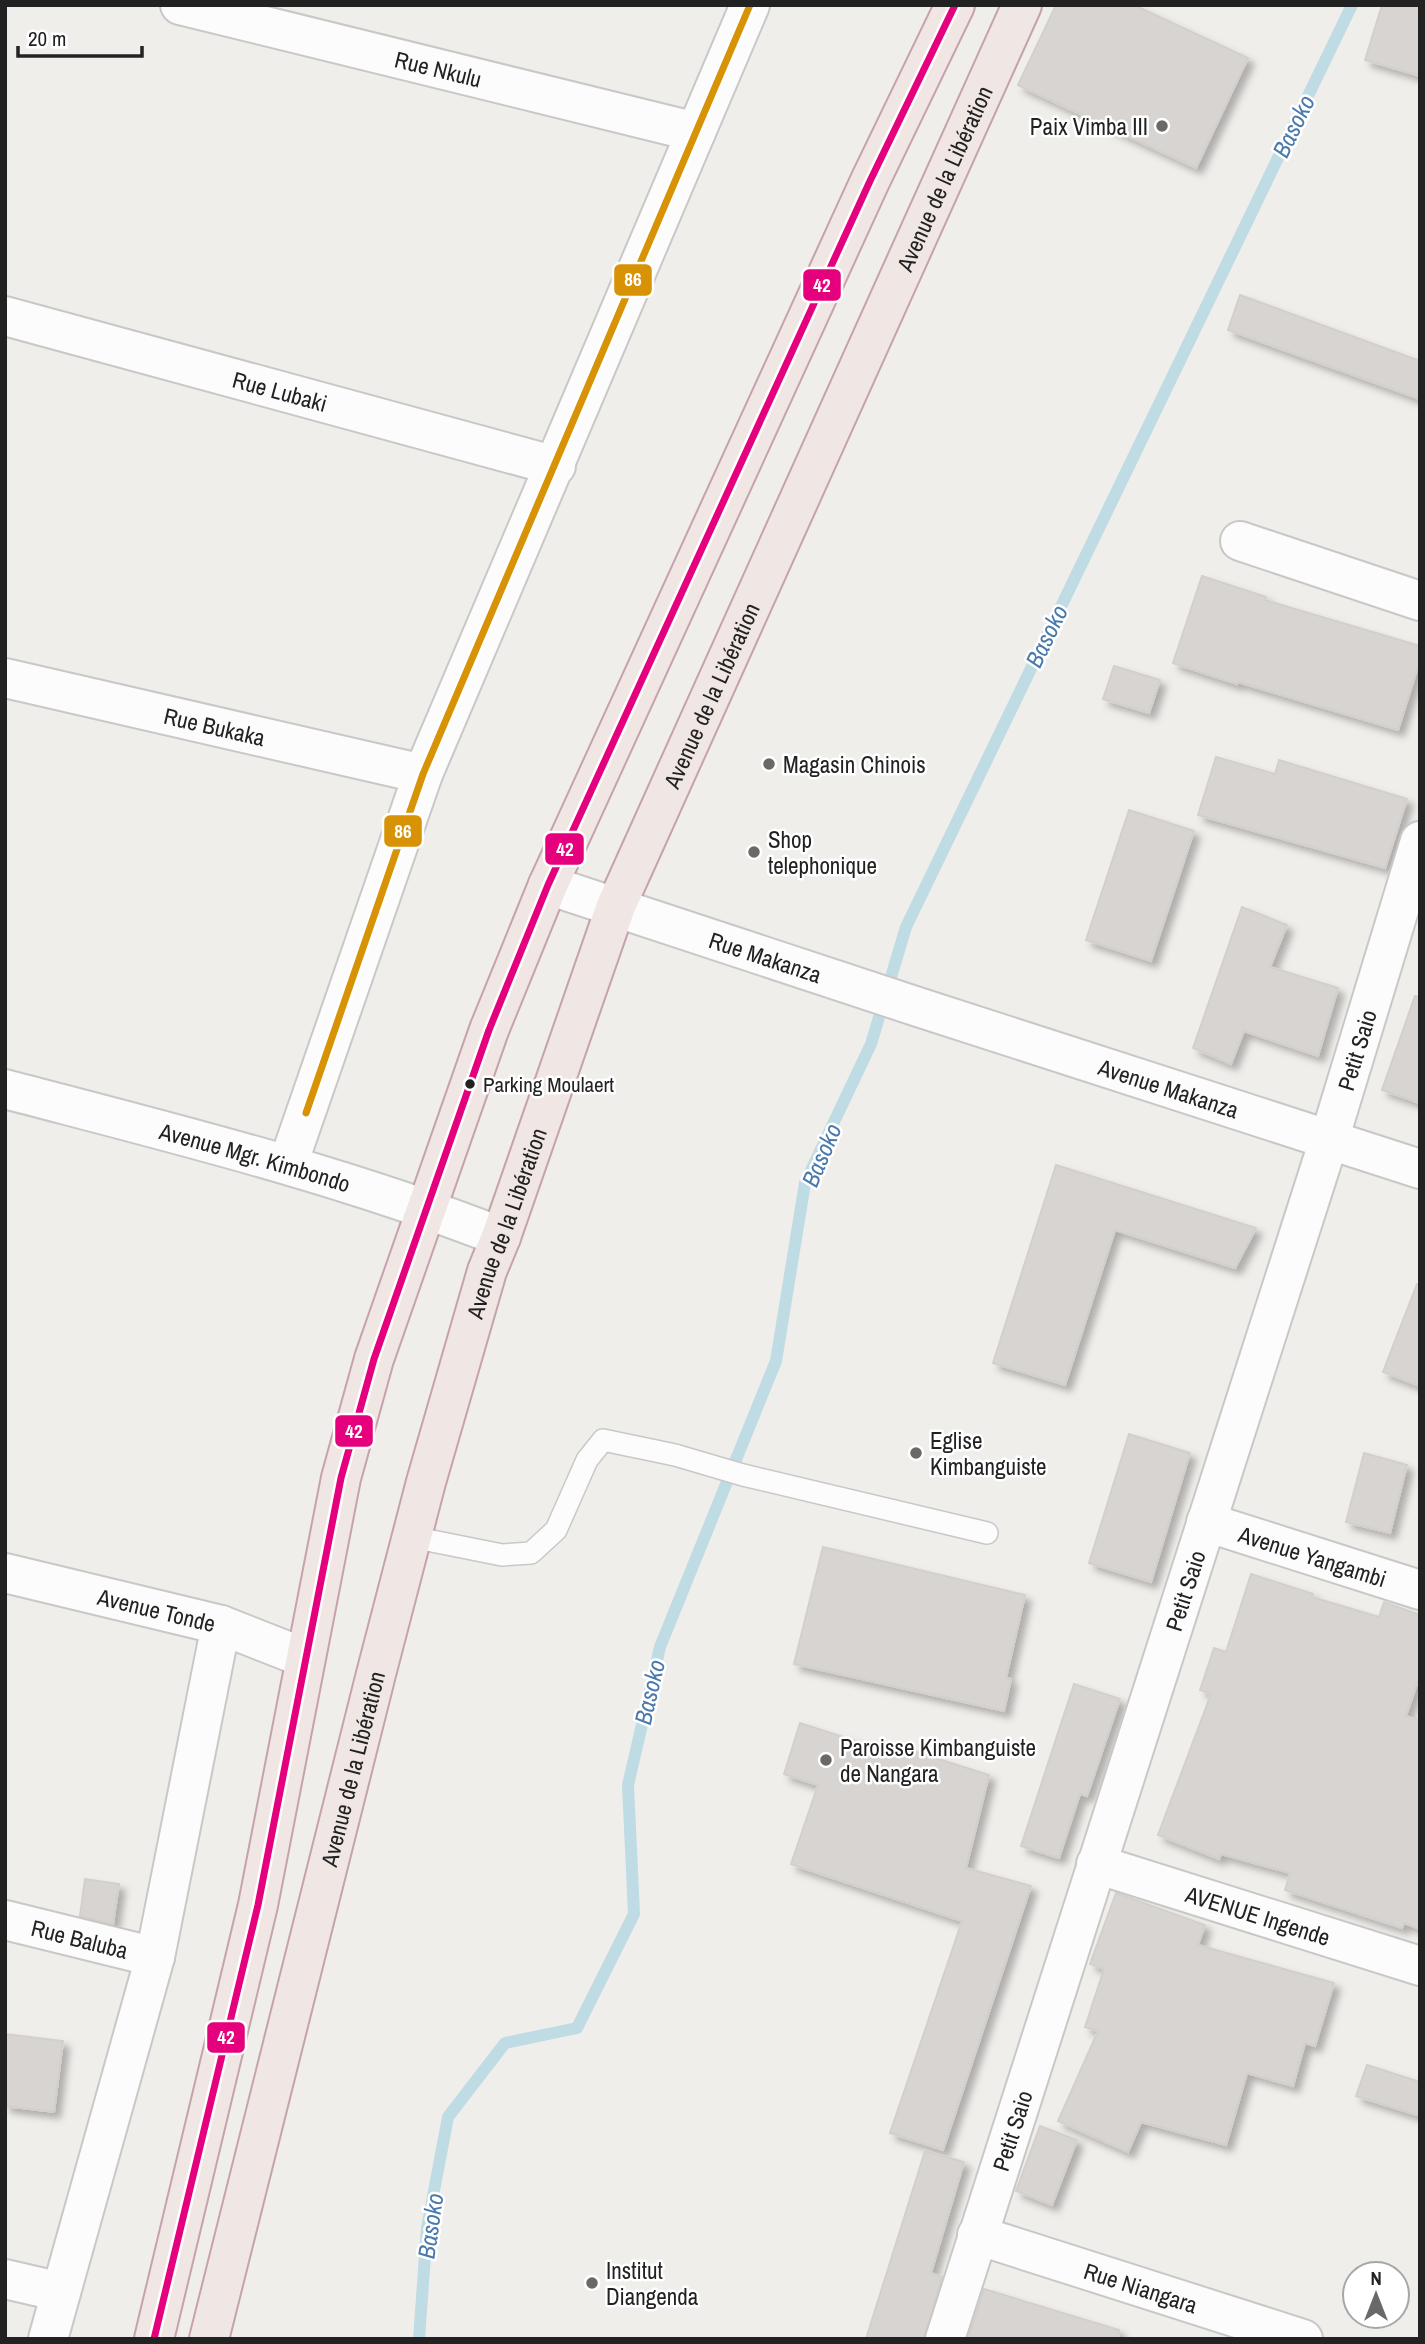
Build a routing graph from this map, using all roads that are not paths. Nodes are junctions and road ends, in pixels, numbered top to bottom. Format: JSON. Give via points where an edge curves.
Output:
{"nodes":[{"id":1,"x":180,"y":5,"type":"edge"},
{"id":2,"x":750,"y":5,"type":"edge"},
{"id":3,"x":955,"y":5,"type":"edge"},
{"id":4,"x":1022,"y":5,"type":"edge"},
{"id":5,"x":696,"y":132,"type":"junction"},
{"id":6,"x":5,"y":316,"type":"edge"},
{"id":7,"x":556,"y":466,"type":"junction"},
{"id":8,"x":1240,"y":541,"type":"dead end"},
{"id":9,"x":1420,"y":601,"type":"edge"},
{"id":10,"x":5,"y":678,"type":"edge"},
{"id":11,"x":423,"y":774,"type":"junction"},
{"id":12,"x":1420,"y":841,"type":"edge"},
{"id":13,"x":548,"y":885,"type":"junction"},
{"id":14,"x":616,"y":906,"type":"junction"},
{"id":15,"x":918,"y":1007,"type":"joint"},
{"id":16,"x":5,"y":1089,"type":"edge"},
{"id":17,"x":1329,"y":1140,"type":"junction"},
{"id":18,"x":288,"y":1164,"type":"junction"},
{"id":19,"x":1420,"y":1169,"type":"edge"},
{"id":20,"x":428,"y":1208,"type":"junction"},
{"id":21,"x":501,"y":1237,"type":"junction"},
{"id":22,"x":1206,"y":1522,"type":"junction"},
{"id":23,"x":987,"y":1533,"type":"dead end"},
{"id":24,"x":412,"y":1537,"type":"junction"},
{"id":25,"x":5,"y":1573,"type":"edge"},
{"id":26,"x":1420,"y":1590,"type":"edge"},
{"id":27,"x":221,"y":1625,"type":"junction"},
{"id":28,"x":305,"y":1658,"type":"junction"},
{"id":29,"x":1096,"y":1864,"type":"junction"},
{"id":30,"x":5,"y":1920,"type":"edge"},
{"id":31,"x":155,"y":1957,"type":"junction"},
{"id":32,"x":1420,"y":1966,"type":"edge"},
{"id":33,"x":977,"y":2235,"type":"junction"},
{"id":34,"x":5,"y":2279,"type":"edge"},
{"id":35,"x":61,"y":2291,"type":"junction"},
{"id":36,"x":48,"y":2339,"type":"edge"},
{"id":37,"x":154,"y":2339,"type":"edge"},
{"id":38,"x":209,"y":2339,"type":"edge"},
{"id":39,"x":946,"y":2339,"type":"edge"},
{"id":40,"x":1303,"y":2339,"type":"edge"}],
"edges":[{"from":1,"to":5,"type":"street","name":"Rue Nkulu"},
{"from":2,"to":5,"type":"street"},
{"from":3,"to":13,"type":"highway"},
{"from":4,"to":14,"type":"highway","name":"Avenue de la Libération"},
{"from":5,"to":7,"type":"street"},
{"from":6,"to":7,"type":"street","name":"Rue Lubaki"},
{"from":7,"to":11,"type":"street"},
{"from":8,"to":9,"type":"street"},
{"from":10,"to":11,"type":"street","name":"Rue Bukaka"},
{"from":11,"to":18,"type":"street"},
{"from":12,"to":17,"type":"street","name":"Petit Saio"},
{"from":13,"to":14,"type":"street","name":"Rue Makanza"},
{"from":13,"to":20,"type":"highway","via":[[489,1030]]},
{"from":14,"to":15,"type":"street","name":"Rue Makanza"},
{"from":14,"to":21,"type":"highway","name":"Avenue de la Libération"},
{"from":15,"to":17,"type":"street","name":"Avenue Makanza"},
{"from":16,"to":18,"type":"street","name":"Avenue Mgr. Kimbondo"},
{"from":17,"to":19,"type":"street","name":"Avenue Makanza"},
{"from":17,"to":22,"type":"street","name":"Petit Saio"},
{"from":18,"to":20,"type":"street","name":"Avenue Mgr. Kimbondo"},
{"from":20,"to":21,"type":"street","name":"Avenue Mgr. Kimbondo"},
{"from":20,"to":28,"type":"highway","via":[[374,1359],[341,1478]]},
{"from":21,"to":24,"type":"highway","name":"Avenue de la Libération"},
{"from":22,"to":26,"type":"street","name":"Avenue Yangambi"},
{"from":22,"to":29,"type":"street","name":"Petit Saio"},
{"from":23,"to":24,"type":"lane","via":[[603,1440],[587,1460],[556,1530],[531,1553],[502,1555]]},
{"from":24,"to":38,"type":"highway","name":"Avenue de la Libération"},
{"from":25,"to":27,"type":"street","name":"Avenue Tonde"},
{"from":27,"to":28,"type":"street","name":"Avenue Tonde"},
{"from":27,"to":31,"type":"street"},
{"from":28,"to":37,"type":"highway","via":[[258,1905]]},
{"from":29,"to":32,"type":"street","name":"AVENUE Ingende"},
{"from":29,"to":33,"type":"street","name":"Petit Saio"},
{"from":30,"to":31,"type":"street","name":"Rue Baluba"},
{"from":31,"to":35,"type":"street"},
{"from":33,"to":39,"type":"street","name":"Petit Saio"},
{"from":33,"to":40,"type":"street","name":"Rue Niangara"},
{"from":34,"to":35,"type":"street"},
{"from":35,"to":36,"type":"street"}]}
